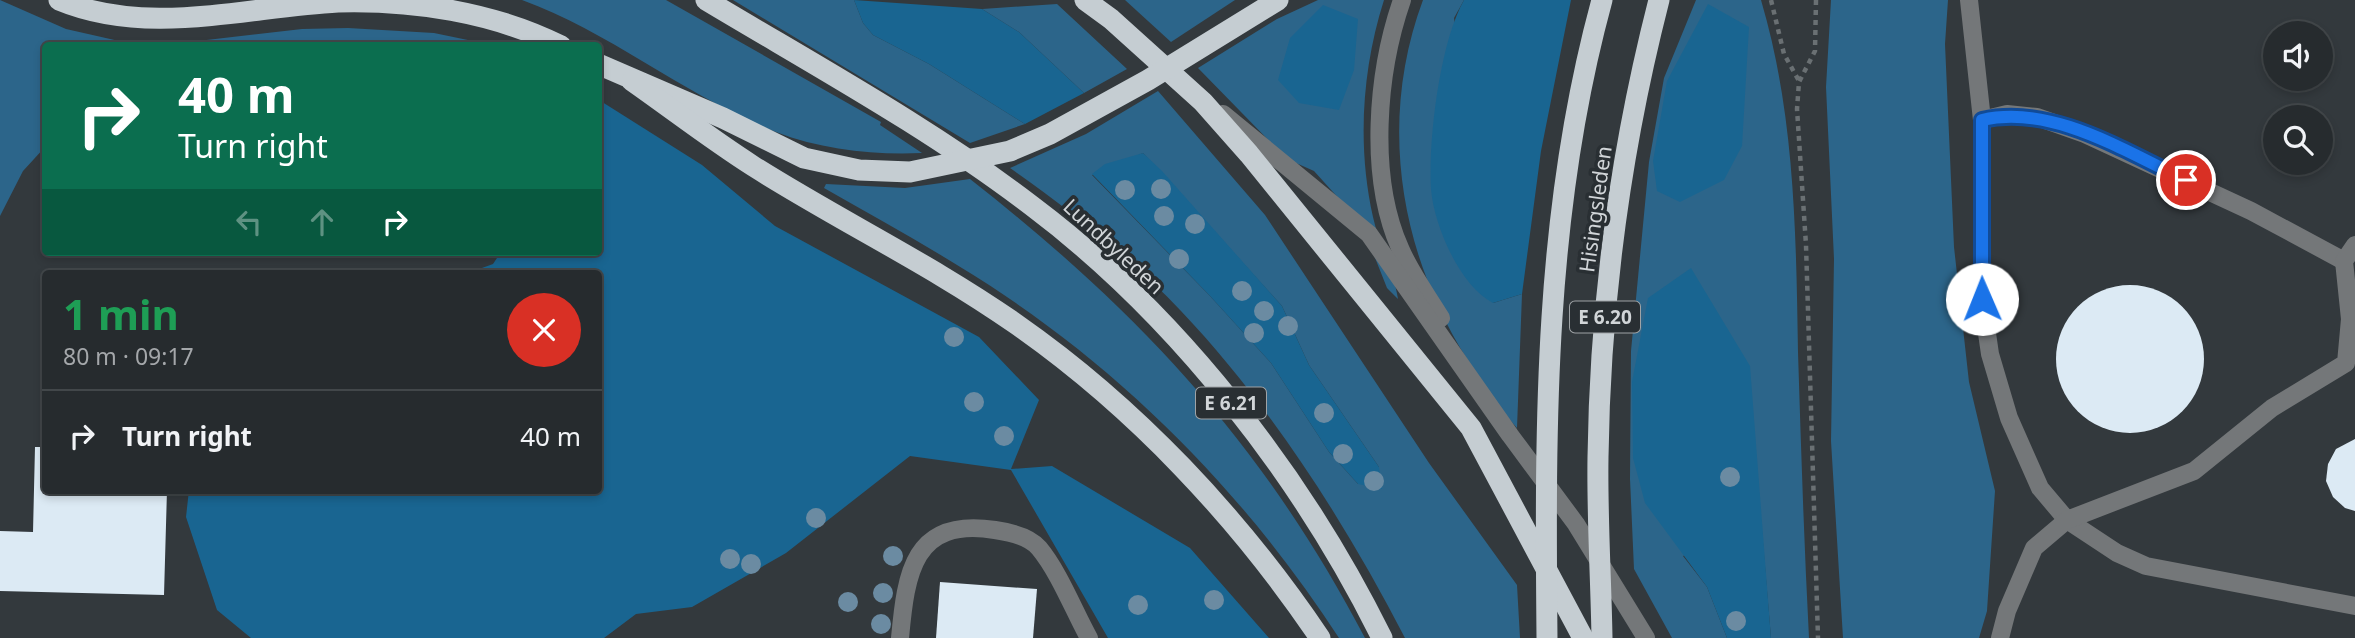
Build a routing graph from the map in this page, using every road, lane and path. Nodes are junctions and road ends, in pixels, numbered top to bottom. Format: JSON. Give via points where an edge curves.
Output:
{"nodes":[{"id":1,"x":59,"y":0,"type":"edge"},
{"id":2,"x":706,"y":0,"type":"edge"},
{"id":3,"x":1085,"y":0,"type":"edge"},
{"id":4,"x":1092,"y":0,"type":"edge"},
{"id":5,"x":1278,"y":0,"type":"edge"},
{"id":6,"x":1402,"y":0,"type":"edge"},
{"id":7,"x":1602,"y":0,"type":"edge"},
{"id":8,"x":1659,"y":0,"type":"edge"},
{"id":9,"x":1772,"y":0,"type":"edge"},
{"id":10,"x":1816,"y":0,"type":"edge"},
{"id":11,"x":1969,"y":0,"type":"edge"},
{"id":12,"x":1111,"y":19,"type":"junction"},
{"id":13,"x":550,"y":42,"type":"edge"},
{"id":14,"x":602,"y":66,"type":"edge"},
{"id":15,"x":632,"y":81,"type":"junction"},
{"id":16,"x":1799,"y":82,"type":"junction"},
{"id":17,"x":1982,"y":120,"type":"junction"},
{"id":18,"x":2355,"y":245,"type":"edge"},
{"id":19,"x":2343,"y":261,"type":"junction"},
{"id":20,"x":2351,"y":365,"type":"edge"},
{"id":21,"x":1510,"y":435,"type":"junction"},
{"id":22,"x":2067,"y":520,"type":"junction"},
{"id":23,"x":2355,"y":606,"type":"edge"},
{"id":24,"x":900,"y":638,"type":"edge"},
{"id":25,"x":1089,"y":638,"type":"edge"},
{"id":26,"x":1320,"y":638,"type":"edge"},
{"id":27,"x":1382,"y":638,"type":"edge"},
{"id":28,"x":1547,"y":638,"type":"edge"},
{"id":29,"x":1583,"y":638,"type":"edge"},
{"id":30,"x":1602,"y":638,"type":"edge"},
{"id":31,"x":1646,"y":638,"type":"edge"},
{"id":32,"x":1818,"y":638,"type":"edge"},
{"id":33,"x":2000,"y":638,"type":"edge"}],
"edges":[{"from":1,"to":13,"type":"highway","via":[[104,13],[166,18],[340,2],[400,2],[490,19]]},
{"from":2,"to":27,"type":"highway","name":"Lundbyleden","number":"E 6.21","via":[[917,126],[1032,206],[1113,275],[1188,351],[1278,461],[1348,573]]},
{"from":3,"to":12,"type":"highway"},
{"from":4,"to":12,"type":"highway"},
{"from":5,"to":15,"type":"highway","via":[[1050,134],[1010,151],[910,172],[859,170],[804,158]]},
{"from":6,"to":21,"type":"lane","via":[[1386,54],[1382,93],[1380,155],[1386,201],[1399,248]]},
{"from":7,"to":28,"type":"highway","name":"Hisingsleden","number":"E 6.20","via":[[1564,178],[1550,309]]},
{"from":8,"to":30,"type":"highway","name":"Hisingsleden","number":"E 6.20","via":[[1643,62],[1621,190],[1605,315],[1598,457]]},
{"from":9,"to":16,"type":"path","via":[[1784,54]]},
{"from":10,"to":16,"type":"path","via":[[1815,51]]},
{"from":11,"to":17,"type":"lane"},
{"from":12,"to":21,"type":"lane","via":[[1369,234]]},
{"from":12,"to":29,"type":"highway","via":[[1203,102],[1249,154],[1471,428]]},
{"from":14,"to":15,"type":"highway"},
{"from":15,"to":26,"type":"highway","via":[[754,166],[935,270],[1073,368],[1195,481],[1252,546]]},
{"from":16,"to":32,"type":"path"},
{"from":17,"to":19,"type":"lane","via":[[2007,114],[2037,117],[2085,134],[2251,211]]},
{"from":17,"to":22,"type":"lane","via":[[1982,299],[1990,354],[2009,418],[2040,488]]},
{"from":18,"to":19,"type":"lane"},
{"from":19,"to":20,"type":"lane"},
{"from":20,"to":22,"type":"lane","via":[[2272,408],[2194,471]]},
{"from":21,"to":31,"type":"lane","via":[[1576,524]]},
{"from":22,"to":23,"type":"lane","via":[[2117,554],[2146,566]]},
{"from":22,"to":33,"type":"lane","via":[[2034,548]]},
{"from":24,"to":25,"type":"lane","via":[[905,584],[914,561],[931,541],[952,528],[977,527],[1011,533],[1038,546]]}]}
